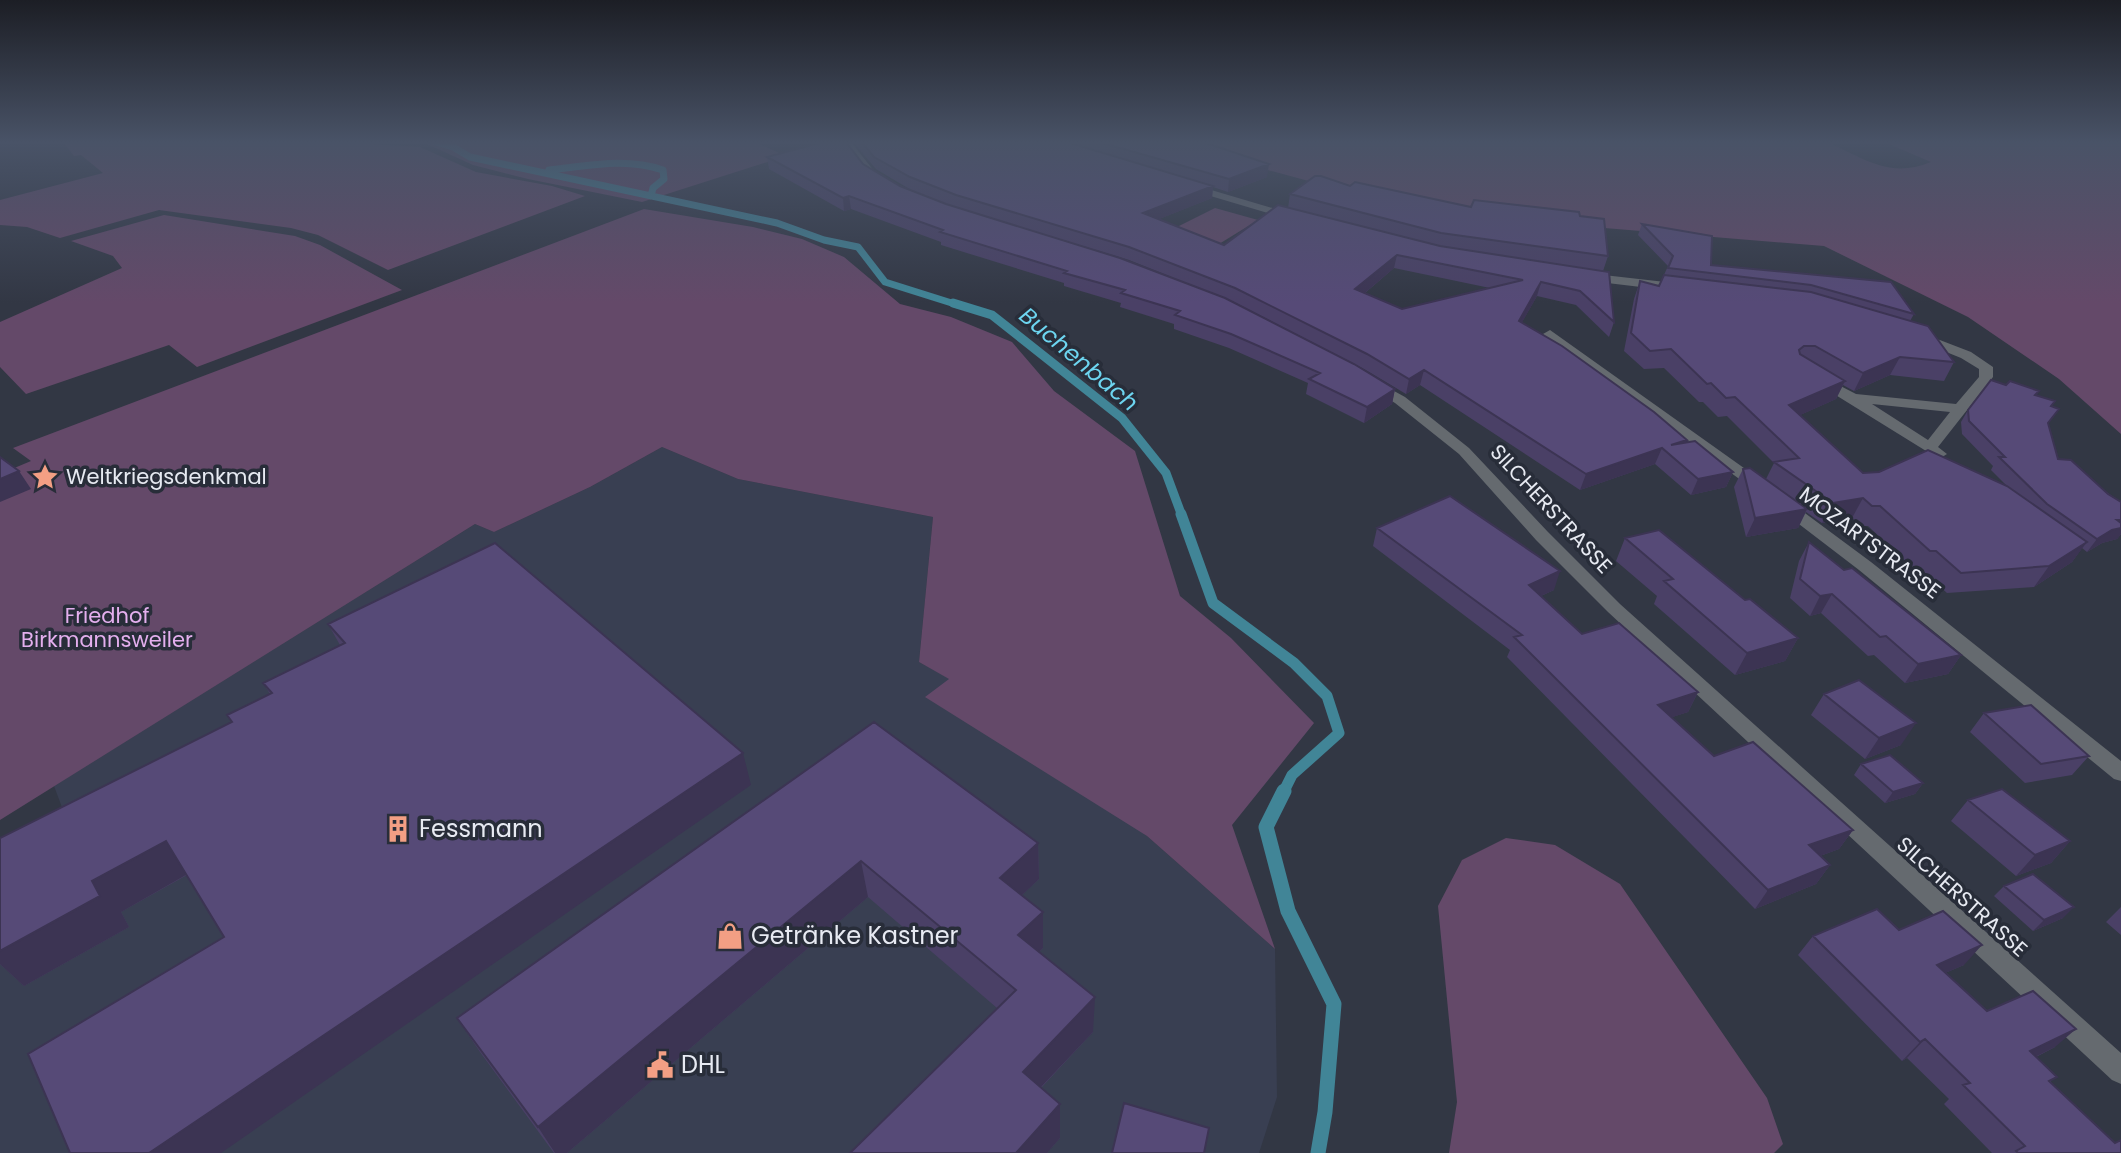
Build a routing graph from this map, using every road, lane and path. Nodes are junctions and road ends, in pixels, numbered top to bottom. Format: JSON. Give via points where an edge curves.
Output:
{"nodes":[{"id":1,"x":1221,"y":196,"type":"edge"},
{"id":2,"x":1304,"y":220,"type":"edge"},
{"id":3,"x":1573,"y":276,"type":"edge"},
{"id":4,"x":1697,"y":290,"type":"edge"},
{"id":5,"x":1902,"y":331,"type":"edge"},
{"id":6,"x":1550,"y":334,"type":"dead end"},
{"id":7,"x":1358,"y":374,"type":"edge"},
{"id":8,"x":1810,"y":376,"type":"edge"},
{"id":9,"x":1853,"y":398,"type":"junction"},
{"id":10,"x":1958,"y":409,"type":"junction"},
{"id":11,"x":1930,"y":447,"type":"junction"},
{"id":12,"x":1951,"y":463,"type":"edge"},
{"id":13,"x":2121,"y":773,"type":"edge"},
{"id":14,"x":2121,"y":1071,"type":"edge"}],
"edges":[{"from":1,"to":2,"type":"street"},
{"from":3,"to":4,"type":"street"},
{"from":5,"to":10,"type":"street","via":[[1937,342],[1986,367],[1986,377]]},
{"from":6,"to":13,"type":"street","name":"MOZARTSTRASSE","via":[[1866,566]]},
{"from":7,"to":14,"type":"street","name":"SILCHERSTRASSE","via":[[1464,451],[1614,608]]},
{"from":8,"to":9,"type":"street"},
{"from":9,"to":10,"type":"street"},
{"from":9,"to":11,"type":"street"},
{"from":10,"to":11,"type":"street"},
{"from":11,"to":12,"type":"street"}]}
